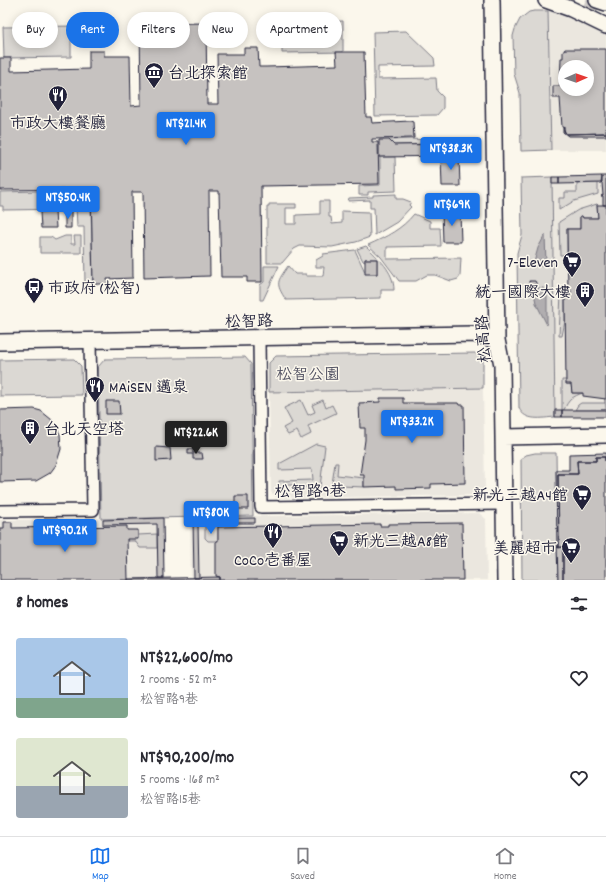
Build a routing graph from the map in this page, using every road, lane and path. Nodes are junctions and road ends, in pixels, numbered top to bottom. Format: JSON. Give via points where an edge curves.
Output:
{"nodes":[{"id":1,"x":492,"y":0,"type":"edge"},
{"id":2,"x":546,"y":0,"type":"edge"},
{"id":3,"x":597,"y":0,"type":"edge"},
{"id":4,"x":606,"y":3,"type":"edge"},
{"id":5,"x":606,"y":26,"type":"edge"},
{"id":6,"x":259,"y":338,"type":"junction"},
{"id":7,"x":497,"y":340,"type":"junction"},
{"id":8,"x":90,"y":341,"type":"junction"},
{"id":9,"x":0,"y":342,"type":"edge"},
{"id":10,"x":606,"y":435,"type":"edge"},
{"id":11,"x":503,"y":437,"type":"junction"},
{"id":12,"x":504,"y":504,"type":"junction"},
{"id":13,"x":0,"y":511,"type":"edge"},
{"id":14,"x":505,"y":580,"type":"edge"}],
"edges":[{"from":1,"to":7,"type":"street","name":"松高路"},
{"from":2,"to":5,"type":"street"},
{"from":3,"to":4,"type":"street"},
{"from":6,"to":7,"type":"street","name":"松智路","via":[[474,334]]},
{"from":6,"to":8,"type":"street","name":"松智路"},
{"from":6,"to":12,"type":"street","name":"松智路9巷","via":[[261,507]]},
{"from":7,"to":11,"type":"street","name":"松高路","via":[[502,364]]},
{"from":8,"to":9,"type":"street","name":"松智路"},
{"from":8,"to":13,"type":"street","via":[[93,510]]},
{"from":10,"to":11,"type":"street"},
{"from":11,"to":12,"type":"street","name":"松高路"},
{"from":12,"to":14,"type":"street","name":"松高路"}]}
